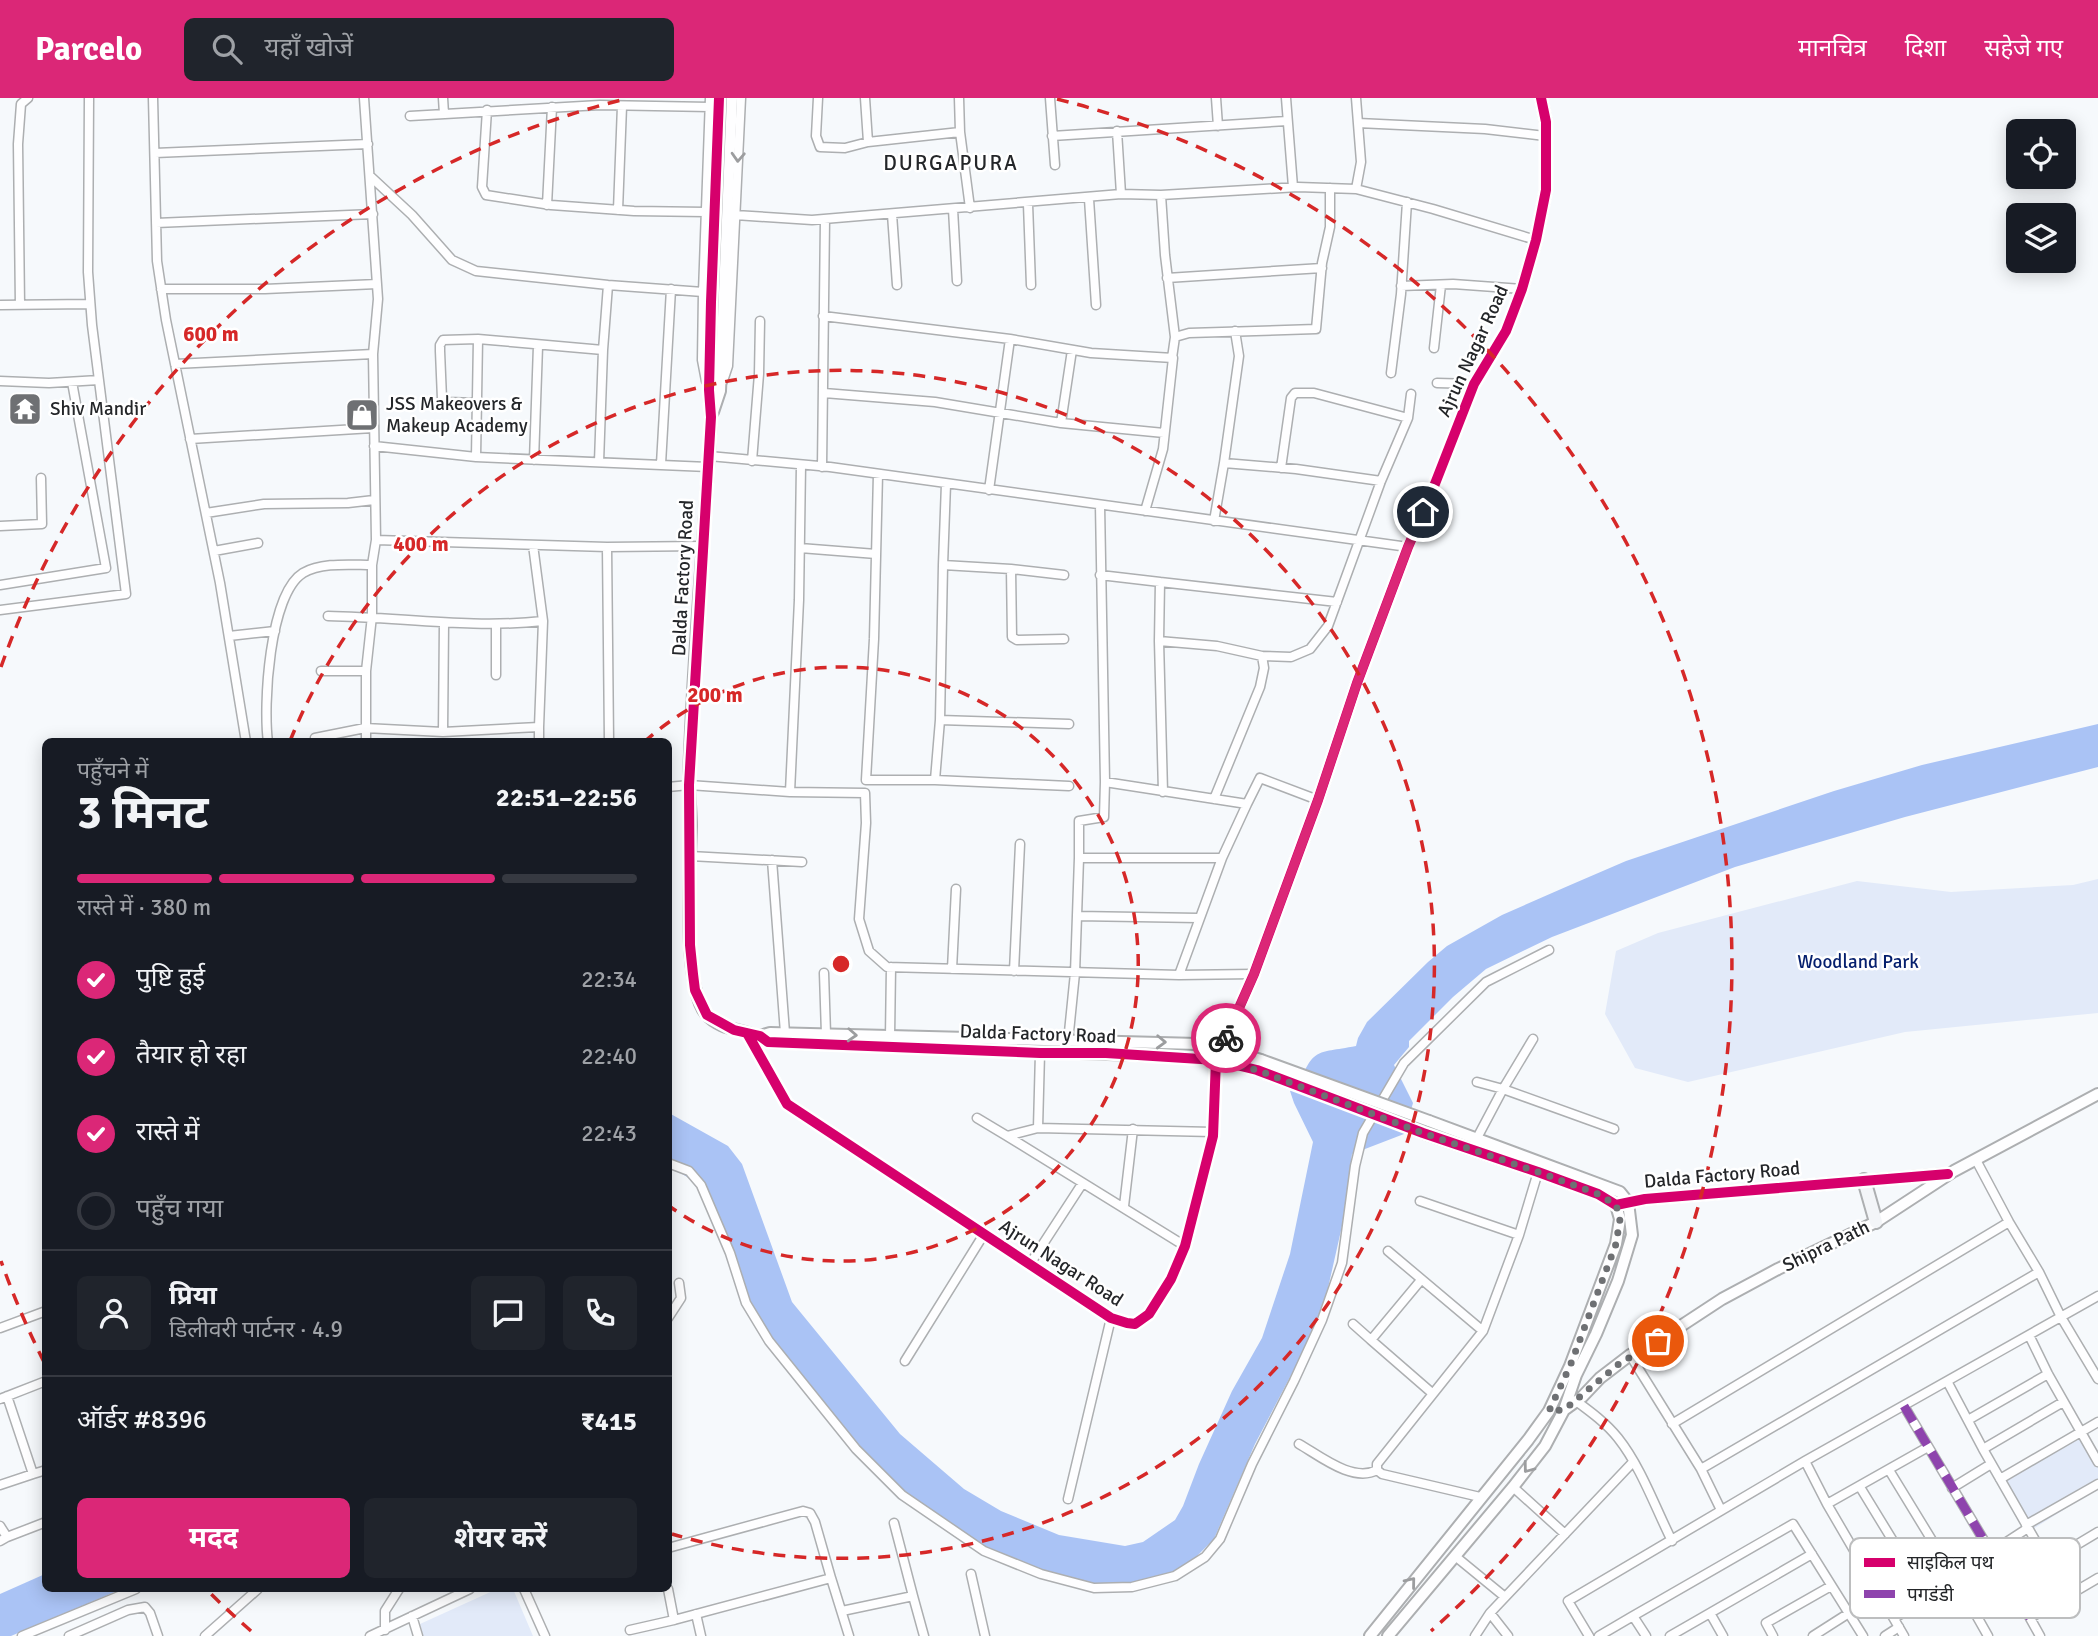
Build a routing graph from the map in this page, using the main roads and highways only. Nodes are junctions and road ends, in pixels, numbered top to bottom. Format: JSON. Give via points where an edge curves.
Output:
{"nodes":[{"id":1,"x":1864,"y":1180,"type":"road end"},
{"id":2,"x":1876,"y":1222,"type":"road end"}],
"edges":[{"from":1,"to":2,"type":"main road"}]}
